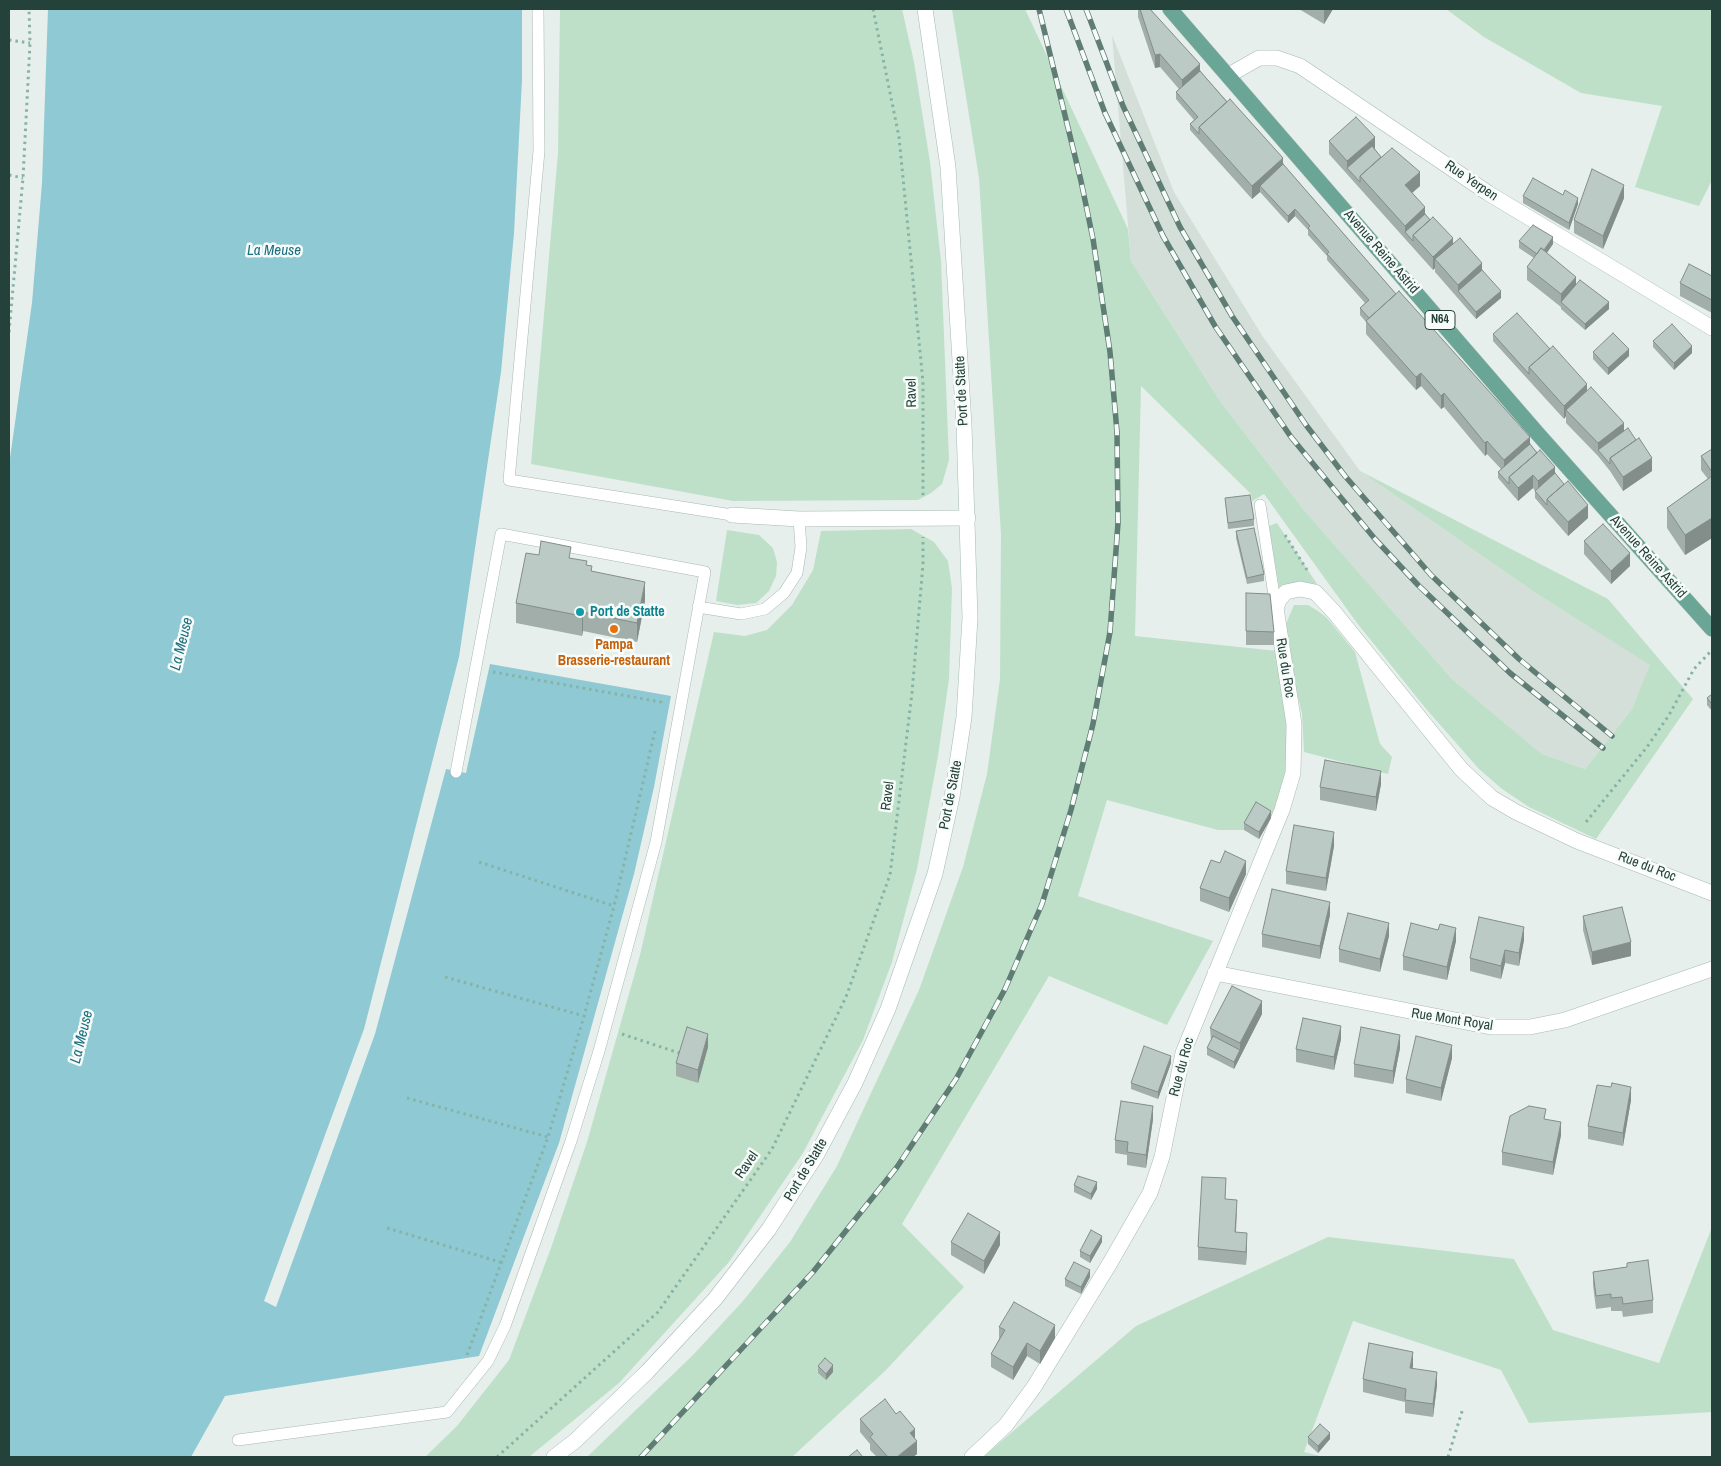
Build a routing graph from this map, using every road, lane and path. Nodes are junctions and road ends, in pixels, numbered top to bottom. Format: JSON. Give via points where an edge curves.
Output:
{"nodes":[{"id":1,"x":29,"y":9,"type":"edge"},
{"id":2,"x":538,"y":9,"type":"edge"},
{"id":3,"x":873,"y":9,"type":"edge"},
{"id":4,"x":925,"y":9,"type":"edge"},
{"id":5,"x":1170,"y":9,"type":"edge"},
{"id":6,"x":9,"y":40,"type":"edge"},
{"id":7,"x":30,"y":43,"type":"junction"},
{"id":8,"x":1229,"y":75,"type":"junction"},
{"id":9,"x":9,"y":175,"type":"edge"},
{"id":10,"x":23,"y":178,"type":"junction"},
{"id":11,"x":1712,"y":328,"type":"edge"},
{"id":12,"x":9,"y":332,"type":"edge"},
{"id":13,"x":1260,"y":505,"type":"dead end"},
{"id":14,"x":732,"y":515,"type":"joint"},
{"id":15,"x":923,"y":518,"type":"junction"},
{"id":16,"x":968,"y":518,"type":"junction"},
{"id":17,"x":799,"y":519,"type":"junction"},
{"id":18,"x":1282,"y":530,"type":"dead end"},
{"id":19,"x":1312,"y":577,"type":"dead end"},
{"id":20,"x":698,"y":607,"type":"junction"},
{"id":21,"x":1276,"y":608,"type":"junction"},
{"id":22,"x":1712,"y":629,"type":"edge"},
{"id":23,"x":1712,"y":650,"type":"edge"},
{"id":24,"x":491,"y":681,"type":"dead end"},
{"id":25,"x":659,"y":712,"type":"dead end"},
{"id":26,"x":657,"y":722,"type":"dead end"},
{"id":27,"x":456,"y":772,"type":"dead end"},
{"id":28,"x":1577,"y":841,"type":"junction"},
{"id":29,"x":479,"y":862,"type":"dead end"},
{"id":30,"x":1712,"y":893,"type":"edge"},
{"id":31,"x":614,"y":906,"type":"junction"},
{"id":32,"x":1712,"y":969,"type":"edge"},
{"id":33,"x":1216,"y":973,"type":"junction"},
{"id":34,"x":445,"y":977,"type":"dead end"},
{"id":35,"x":584,"y":1016,"type":"junction"},
{"id":36,"x":605,"y":1029,"type":"junction"},
{"id":37,"x":683,"y":1054,"type":"edge"},
{"id":38,"x":407,"y":1098,"type":"dead end"},
{"id":39,"x":548,"y":1137,"type":"junction"},
{"id":40,"x":387,"y":1228,"type":"dead end"},
{"id":41,"x":503,"y":1262,"type":"junction"},
{"id":42,"x":467,"y":1356,"type":"dead end"},
{"id":43,"x":1463,"y":1408,"type":"dead end"},
{"id":44,"x":238,"y":1440,"type":"dead end"},
{"id":45,"x":497,"y":1457,"type":"edge"},
{"id":46,"x":554,"y":1457,"type":"edge"},
{"id":47,"x":972,"y":1457,"type":"edge"},
{"id":48,"x":1448,"y":1457,"type":"edge"}],
"edges":[{"from":1,"to":7,"type":"path"},
{"from":2,"to":14,"type":"lane","via":[[539,151],[509,480]]},
{"from":3,"to":15,"type":"path","name":"Ravel","via":[[899,137],[922,362]]},
{"from":4,"to":16,"type":"street","name":"Port de Statte","via":[[948,167]]},
{"from":5,"to":8,"type":"main road","name":"Avenue Reine Astrid","number":"N64"},
{"from":6,"to":7,"type":"path"},
{"from":7,"to":10,"type":"path"},
{"from":8,"to":11,"type":"street","name":"Rue Yerpen","via":[[1259,58],[1277,58],[1300,66],[1488,193]]},
{"from":8,"to":22,"type":"main road","name":"Avenue Reine Astrid","number":"N64","via":[[1538,434]]},
{"from":9,"to":10,"type":"path"},
{"from":10,"to":12,"type":"path"},
{"from":13,"to":21,"type":"lane","name":"Rue du Roc"},
{"from":14,"to":17,"type":"street"},
{"from":15,"to":16,"type":"street"},
{"from":15,"to":17,"type":"street"},
{"from":15,"to":45,"type":"path","name":"Ravel","via":[[923,564],[912,693],[890,875],[846,997],[772,1149],[658,1312]]},
{"from":16,"to":46,"type":"street","name":"Port de Statte","via":[[970,618],[964,717],[952,797],[934,874],[888,1009],[855,1083],[817,1154],[769,1229],[715,1299],[647,1372]]},
{"from":17,"to":20,"type":"lane","via":[[801,547],[797,573],[778,598],[765,609],[741,614]]},
{"from":18,"to":19,"type":"path"},
{"from":20,"to":27,"type":"lane","via":[[705,572],[501,534]]},
{"from":20,"to":36,"type":"lane","via":[[656,842]]},
{"from":21,"to":28,"type":"street","name":"Rue du Roc","via":[[1278,600],[1286,592],[1300,588],[1315,592],[1475,784],[1516,812]]},
{"from":21,"to":33,"type":"street","name":"Rue du Roc","via":[[1294,724],[1293,773],[1282,810]]},
{"from":23,"to":28,"type":"path","via":[[1694,669],[1647,747],[1589,816]]},
{"from":24,"to":25,"type":"path","via":[[493,671],[661,702]]},
{"from":26,"to":31,"type":"path"},
{"from":28,"to":30,"type":"street","name":"Rue du Roc"},
{"from":29,"to":31,"type":"path"},
{"from":31,"to":35,"type":"path"},
{"from":32,"to":33,"type":"street","name":"Rue Mont Royal","via":[[1565,1020],[1530,1027],[1501,1027],[1440,1019]]},
{"from":33,"to":47,"type":"street","name":"Rue du Roc","via":[[1183,1053],[1162,1156],[1150,1193],[1034,1387],[1006,1425]]},
{"from":34,"to":35,"type":"path"},
{"from":35,"to":39,"type":"path"},
{"from":36,"to":37,"type":"path"},
{"from":36,"to":44,"type":"lane","via":[[571,1141],[505,1326],[488,1361],[447,1412]]},
{"from":38,"to":39,"type":"path"},
{"from":39,"to":41,"type":"path"},
{"from":40,"to":41,"type":"path"},
{"from":41,"to":42,"type":"path"},
{"from":43,"to":48,"type":"path"}]}
